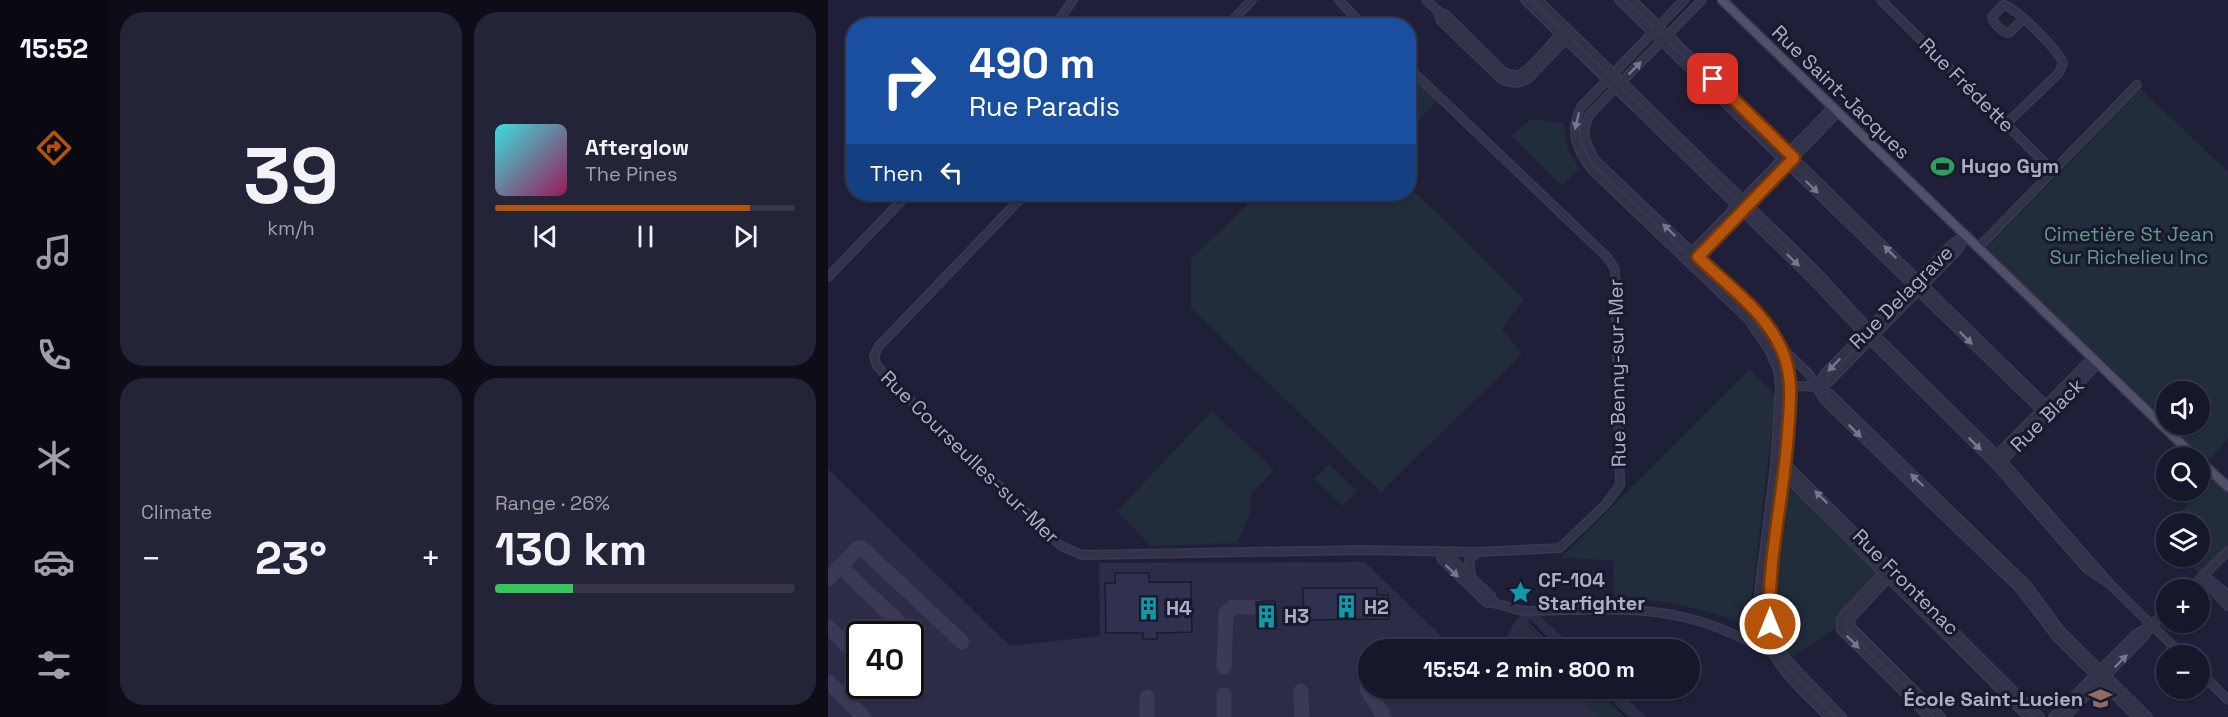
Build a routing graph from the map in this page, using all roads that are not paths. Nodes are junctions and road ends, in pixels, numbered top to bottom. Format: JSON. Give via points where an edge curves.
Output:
{"nodes":[{"id":1,"x":1073,"y":0,"type":"edge"},
{"id":2,"x":1252,"y":0,"type":"edge"},
{"id":3,"x":1339,"y":0,"type":"edge"},
{"id":4,"x":1426,"y":0,"type":"edge"},
{"id":5,"x":1525,"y":0,"type":"edge"},
{"id":6,"x":1538,"y":0,"type":"edge"},
{"id":7,"x":1619,"y":0,"type":"edge"},
{"id":8,"x":1632,"y":0,"type":"edge"},
{"id":9,"x":1684,"y":0,"type":"edge"},
{"id":10,"x":1702,"y":0,"type":"edge"},
{"id":11,"x":1722,"y":0,"type":"edge"},
{"id":12,"x":1881,"y":0,"type":"edge"},
{"id":13,"x":1061,"y":18,"type":"edge"},
{"id":14,"x":1235,"y":18,"type":"edge"},
{"id":15,"x":1356,"y":18,"type":"edge"},
{"id":16,"x":2023,"y":19,"type":"junction"},
{"id":17,"x":1658,"y":26,"type":"junction"},
{"id":18,"x":1569,"y":31,"type":"junction"},
{"id":19,"x":1652,"y":32,"type":"junction"},
{"id":20,"x":1667,"y":34,"type":"junction"},
{"id":21,"x":1563,"y":37,"type":"junction"},
{"id":22,"x":1661,"y":40,"type":"junction"},
{"id":23,"x":1613,"y":74,"type":"junction"},
{"id":24,"x":1416,"y":75,"type":"edge"},
{"id":25,"x":1607,"y":80,"type":"junction"},
{"id":26,"x":1621,"y":82,"type":"junction"},
{"id":27,"x":2137,"y":85,"type":"dead end"},
{"id":28,"x":1615,"y":88,"type":"junction"},
{"id":29,"x":1729,"y":93,"type":"junction"},
{"id":30,"x":1722,"y":100,"type":"junction"},
{"id":31,"x":1835,"y":110,"type":"junction"},
{"id":32,"x":2006,"y":123,"type":"junction"},
{"id":33,"x":1587,"y":144,"type":"junction"},
{"id":34,"x":1681,"y":146,"type":"junction"},
{"id":35,"x":1578,"y":148,"type":"junction"},
{"id":36,"x":1788,"y":158,"type":"junction"},
{"id":37,"x":1607,"y":170,"type":"junction"},
{"id":38,"x":2053,"y":171,"type":"junction"},
{"id":39,"x":1600,"y":177,"type":"junction"},
{"id":40,"x":901,"y":201,"type":"edge"},
{"id":41,"x":1018,"y":201,"type":"edge"},
{"id":42,"x":1742,"y":206,"type":"junction"},
{"id":43,"x":1965,"y":236,"type":"junction"},
{"id":44,"x":1978,"y":248,"type":"junction"},
{"id":45,"x":1695,"y":254,"type":"junction"},
{"id":46,"x":1688,"y":262,"type":"junction"},
{"id":47,"x":828,"y":276,"type":"edge"},
{"id":48,"x":1918,"y":285,"type":"junction"},
{"id":49,"x":1755,"y":312,"type":"junction"},
{"id":50,"x":1748,"y":319,"type":"junction"},
{"id":51,"x":1869,"y":334,"type":"junction"},
{"id":52,"x":1780,"y":346,"type":"junction"},
{"id":53,"x":2095,"y":361,"type":"junction"},
{"id":54,"x":1780,"y":385,"type":"junction"},
{"id":55,"x":1792,"y":386,"type":"junction"},
{"id":56,"x":1818,"y":387,"type":"junction"},
{"id":57,"x":2046,"y":410,"type":"junction"},
{"id":58,"x":2185,"y":447,"type":"edge"},
{"id":59,"x":1776,"y":454,"type":"junction"},
{"id":60,"x":1997,"y":461,"type":"junction"},
{"id":61,"x":1786,"y":463,"type":"junction"},
{"id":62,"x":1776,"y":465,"type":"junction"},
{"id":63,"x":2210,"y":470,"type":"edge"},
{"id":64,"x":1785,"y":474,"type":"junction"},
{"id":65,"x":2228,"y":487,"type":"edge"},
{"id":66,"x":1837,"y":514,"type":"junction"},
{"id":67,"x":1831,"y":520,"type":"junction"},
{"id":68,"x":1439,"y":551,"type":"junction"},
{"id":69,"x":2228,"y":551,"type":"edge"},
{"id":70,"x":1478,"y":552,"type":"junction"},
{"id":71,"x":1892,"y":569,"type":"junction"},
{"id":72,"x":1886,"y":575,"type":"junction"},
{"id":73,"x":2204,"y":575,"type":"junction"},
{"id":74,"x":2200,"y":579,"type":"edge"},
{"id":75,"x":1473,"y":582,"type":"junction"},
{"id":76,"x":2228,"y":595,"type":"edge"},
{"id":77,"x":2228,"y":606,"type":"edge"},
{"id":78,"x":2156,"y":621,"type":"edge"},
{"id":79,"x":1840,"y":624,"type":"junction"},
{"id":80,"x":1850,"y":624,"type":"junction"},
{"id":81,"x":2152,"y":625,"type":"junction"},
{"id":82,"x":2172,"y":645,"type":"edge"},
{"id":83,"x":1974,"y":651,"type":"junction"},
{"id":84,"x":1771,"y":652,"type":"junction"},
{"id":85,"x":1968,"y":657,"type":"junction"},
{"id":86,"x":1788,"y":661,"type":"junction"},
{"id":87,"x":2101,"y":675,"type":"junction"},
{"id":88,"x":1806,"y":682,"type":"junction"},
{"id":89,"x":2210,"y":682,"type":"edge"},
{"id":90,"x":1800,"y":688,"type":"junction"},
{"id":91,"x":1923,"y":699,"type":"junction"},
{"id":92,"x":2228,"y":700,"type":"edge"},
{"id":93,"x":1917,"y":705,"type":"junction"},
{"id":94,"x":2147,"y":716,"type":"edge"},
{"id":95,"x":1829,"y":717,"type":"edge"},
{"id":96,"x":1842,"y":717,"type":"edge"},
{"id":97,"x":1929,"y":717,"type":"edge"},
{"id":98,"x":1941,"y":717,"type":"edge"},
{"id":99,"x":2028,"y":717,"type":"edge"},
{"id":100,"x":2040,"y":717,"type":"edge"},
{"id":101,"x":2053,"y":717,"type":"edge"},
{"id":102,"x":2065,"y":717,"type":"edge"},
{"id":103,"x":2137,"y":717,"type":"edge"}],
"edges":[{"from":1,"to":13,"type":"street"},
{"from":2,"to":14,"type":"street"},
{"from":3,"to":15,"type":"street"},
{"from":4,"to":21,"type":"street","via":[[1438,11],[1441,21],[1509,83]]},
{"from":5,"to":21,"type":"street"},
{"from":6,"to":18,"type":"street"},
{"from":7,"to":19,"type":"street"},
{"from":8,"to":17,"type":"street"},
{"from":9,"to":17,"type":"street"},
{"from":10,"to":20,"type":"street"},
{"from":11,"to":31,"type":"main road","name":"Rue Saint-Jacques"},
{"from":12,"to":32,"type":"street","name":"Rue Frédette"},
{"from":16,"to":16,"type":"street","via":[[2006,5],[1992,16],[2005,33]]},
{"from":16,"to":32,"type":"street","via":[[2055,49],[2062,63],[2059,73]]},
{"from":17,"to":19,"type":"street"},
{"from":17,"to":20,"type":"street"},
{"from":18,"to":21,"type":"street"},
{"from":18,"to":23,"type":"street"},
{"from":19,"to":22,"type":"street"},
{"from":19,"to":23,"type":"street"},
{"from":20,"to":22,"type":"street"},
{"from":20,"to":29,"type":"street"},
{"from":21,"to":25,"type":"street"},
{"from":26,"to":22,"type":"street","one_way":true},
{"from":22,"to":30,"type":"street"},
{"from":23,"to":25,"type":"street"},
{"from":23,"to":26,"type":"street"},
{"from":24,"to":70,"type":"street","name":"Rue Benny-sur-Mer","via":[[1607,256],[1616,276],[1620,465],[1617,490],[1560,548]]},
{"from":25,"to":28,"type":"street"},
{"from":25,"to":35,"type":"street","one_way":true,"via":[[1575,117]]},
{"from":26,"to":28,"type":"street"},
{"from":26,"to":34,"type":"street"},
{"from":27,"to":38,"type":"street"},
{"from":28,"to":33,"type":"street","via":[[1590,114],[1583,128]]},
{"from":28,"to":34,"type":"street"},
{"from":29,"to":30,"type":"street"},
{"from":29,"to":36,"type":"street"},
{"from":30,"to":36,"type":"street"},
{"from":31,"to":36,"type":"street"},
{"from":31,"to":43,"type":"main road","name":"Rue Saint-Jacques"},
{"from":32,"to":38,"type":"street","name":"Rue Frédette"},
{"from":33,"to":35,"type":"street"},
{"from":33,"to":37,"type":"street"},
{"from":34,"to":42,"type":"street"},
{"from":35,"to":39,"type":"street"},
{"from":36,"to":42,"type":"street"},
{"from":36,"to":48,"type":"street"},
{"from":37,"to":39,"type":"street"},
{"from":45,"to":37,"type":"street","one_way":true},
{"from":38,"to":44,"type":"street"},
{"from":39,"to":46,"type":"street"},
{"from":40,"to":47,"type":"street"},
{"from":41,"to":68,"type":"street","name":"Rue Courseulles-sur-Mer","via":[[879,346],[874,356],[877,366],[1061,546],[1082,555]]},
{"from":42,"to":45,"type":"street"},
{"from":42,"to":51,"type":"street"},
{"from":43,"to":44,"type":"main road","name":"Rue Saint-Jacques"},
{"from":43,"to":48,"type":"street","name":"Rue Delagrave","via":[[1952,244]]},
{"from":44,"to":53,"type":"main road","name":"Rue Saint-Jacques"},
{"from":45,"to":46,"type":"street"},
{"from":45,"to":49,"type":"street"},
{"from":46,"to":50,"type":"street"},
{"from":48,"to":51,"type":"street","name":"Rue Delagrave"},
{"from":48,"to":57,"type":"street"},
{"from":49,"to":50,"type":"street"},
{"from":49,"to":52,"type":"street"},
{"from":50,"to":54,"type":"street","via":[[1769,350]]},
{"from":51,"to":56,"type":"street","name":"Rue Delagrave","via":[[1824,374]]},
{"from":51,"to":60,"type":"street"},
{"from":52,"to":55,"type":"street"},
{"from":52,"to":56,"type":"street"},
{"from":53,"to":57,"type":"street","name":"Rue Black"},
{"from":53,"to":58,"type":"main road","name":"Rue Saint-Jacques"},
{"from":54,"to":55,"type":"street"},
{"from":54,"to":59,"type":"street"},
{"from":55,"to":56,"type":"street"},
{"from":55,"to":61,"type":"street"},
{"from":56,"to":87,"type":"street","via":[[1830,394],[1882,451],[2023,586],[2058,632]]},
{"from":57,"to":60,"type":"street","name":"Rue Black"},
{"from":59,"to":61,"type":"street","name":"Rue Frontenac"},
{"from":59,"to":62,"type":"street"},
{"from":60,"to":81,"type":"street","via":[[2053,527]]},
{"from":61,"to":64,"type":"street"},
{"from":66,"to":61,"type":"street","name":"Rue Frontenac","one_way":true},
{"from":62,"to":64,"type":"street","name":"Rue Frontenac"},
{"from":62,"to":84,"type":"street","via":[[1759,592],[1760,615]]},
{"from":63,"to":65,"type":"main road","name":"Rue Saint-Jacques"},
{"from":64,"to":67,"type":"street","name":"Rue Frontenac"},
{"from":64,"to":86,"type":"street","via":[[1769,599],[1772,636]]},
{"from":66,"to":67,"type":"street","name":"Rue Frontenac"},
{"from":66,"to":71,"type":"street","name":"Rue Frontenac"},
{"from":67,"to":72,"type":"street","name":"Rue Frontenac"},
{"from":68,"to":70,"type":"street","name":"Rue Benny-sur-Mer"},
{"from":68,"to":75,"type":"street","via":[[1442,561]]},
{"from":69,"to":73,"type":"street"},
{"from":70,"to":75,"type":"street","via":[[1469,560]]},
{"from":71,"to":72,"type":"street"},
{"from":71,"to":83,"type":"street","name":"Rue Frontenac"},
{"from":72,"to":79,"type":"street","via":[[1844,615]]},
{"from":72,"to":80,"type":"street"},
{"from":72,"to":85,"type":"street","name":"Rue Frontenac"},
{"from":73,"to":74,"type":"street"},
{"from":73,"to":76,"type":"street"},
{"from":73,"to":77,"type":"street"},
{"from":75,"to":84,"type":"street","via":[[1494,602],[1523,611],[1682,616]]},
{"from":78,"to":81,"type":"street"},
{"from":79,"to":80,"type":"street"},
{"from":79,"to":93,"type":"street","one_way":true,"via":[[1841,630]]},
{"from":80,"to":91,"type":"street"},
{"from":81,"to":82,"type":"street"},
{"from":81,"to":87,"type":"street"},
{"from":83,"to":85,"type":"street","name":"Rue Frontenac"},
{"from":83,"to":100,"type":"street","name":"Rue Frontenac"},
{"from":84,"to":86,"type":"street"},
{"from":84,"to":90,"type":"street"},
{"from":85,"to":99,"type":"street","name":"Rue Frontenac"},
{"from":86,"to":88,"type":"street"},
{"from":87,"to":94,"type":"street"},
{"from":87,"to":101,"type":"street"},
{"from":87,"to":102,"type":"street"},
{"from":87,"to":103,"type":"street"},
{"from":88,"to":90,"type":"street"},
{"from":88,"to":96,"type":"street"},
{"from":89,"to":92,"type":"street"},
{"from":90,"to":95,"type":"street"},
{"from":91,"to":93,"type":"street"},
{"from":91,"to":98,"type":"street"},
{"from":93,"to":97,"type":"street"}]}
